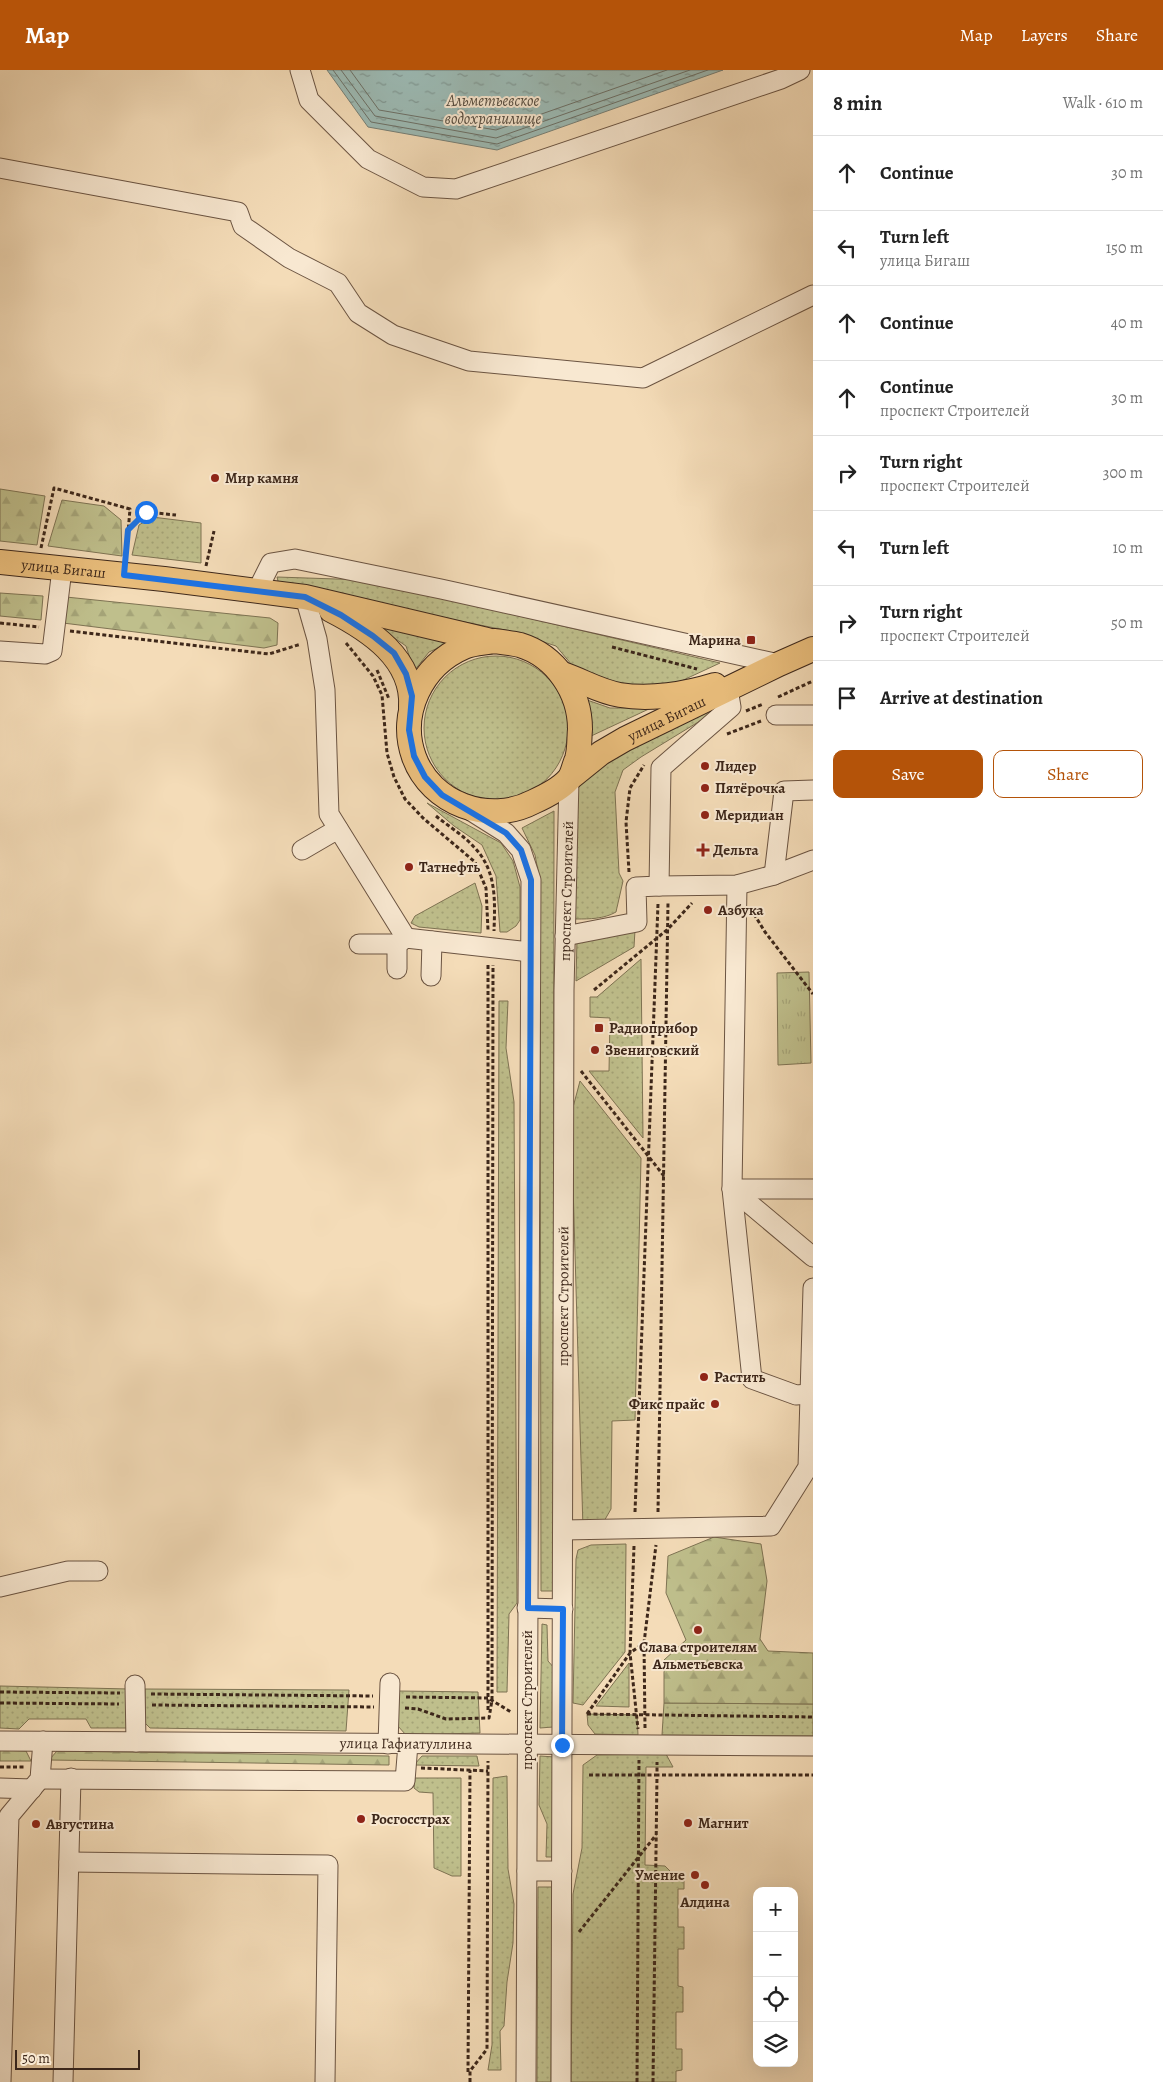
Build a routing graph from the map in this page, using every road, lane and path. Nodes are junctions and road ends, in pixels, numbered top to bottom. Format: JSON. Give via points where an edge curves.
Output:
{"nodes":[{"id":1,"x":300,"y":70,"type":"edge"},
{"id":2,"x":800,"y":70,"type":"edge"},
{"id":3,"x":0,"y":168,"type":"edge"},
{"id":4,"x":813,"y":295,"type":"edge"},
{"id":5,"x":176,"y":515,"type":"dead end"},
{"id":6,"x":128,"y":530,"type":"junction"},
{"id":7,"x":214,"y":531,"type":"dead end"},
{"id":8,"x":0,"y":562,"type":"edge"},
{"id":9,"x":37,"y":566,"type":"junction"},
{"id":10,"x":62,"y":569,"type":"junction"},
{"id":11,"x":124,"y":575,"type":"junction"},
{"id":12,"x":202,"y":584,"type":"junction"},
{"id":13,"x":257,"y":590,"type":"junction"},
{"id":14,"x":305,"y":597,"type":"junction"},
{"id":15,"x":0,"y":623,"type":"edge"},
{"id":16,"x":54,"y":629,"type":"junction"},
{"id":17,"x":324,"y":637,"type":"junction"},
{"id":18,"x":494,"y":641,"type":"junction"},
{"id":19,"x":813,"y":649,"type":"edge"},
{"id":20,"x":0,"y":651,"type":"edge"},
{"id":21,"x":774,"y":666,"type":"junction"},
{"id":22,"x":562,"y":674,"type":"junction"},
{"id":23,"x":813,"y":681,"type":"edge"},
{"id":24,"x":728,"y":689,"type":"junction"},
{"id":25,"x":773,"y":705,"type":"junction"},
{"id":26,"x":740,"y":714,"type":"dead end"},
{"id":27,"x":813,"y":715,"type":"edge"},
{"id":28,"x":409,"y":730,"type":"junction"},
{"id":29,"x":725,"y":735,"type":"dead end"},
{"id":30,"x":645,"y":762,"type":"dead end"},
{"id":31,"x":569,"y":779,"type":"junction"},
{"id":32,"x":813,"y":790,"type":"edge"},
{"id":33,"x":465,"y":807,"type":"junction"},
{"id":34,"x":338,"y":828,"type":"junction"},
{"id":35,"x":302,"y":850,"type":"dead end"},
{"id":36,"x":813,"y":860,"type":"edge"},
{"id":37,"x":813,"y":870,"type":"edge"},
{"id":38,"x":774,"y":875,"type":"junction"},
{"id":39,"x":629,"y":876,"type":"dead end"},
{"id":40,"x":737,"y":885,"type":"junction"},
{"id":41,"x":667,"y":886,"type":"junction"},
{"id":42,"x":700,"y":900,"type":"dead end"},
{"id":43,"x":668,"y":930,"type":"junction"},
{"id":44,"x":565,"y":936,"type":"junction"},
{"id":45,"x":656,"y":939,"type":"junction"},
{"id":46,"x":401,"y":941,"type":"junction"},
{"id":47,"x":432,"y":941,"type":"junction"},
{"id":48,"x":360,"y":944,"type":"dead end"},
{"id":49,"x":491,"y":947,"type":"junction"},
{"id":50,"x":530,"y":952,"type":"junction"},
{"id":51,"x":397,"y":969,"type":"dead end"},
{"id":52,"x":431,"y":976,"type":"dead end"},
{"id":53,"x":594,"y":990,"type":"dead end"},
{"id":54,"x":813,"y":994,"type":"edge"},
{"id":55,"x":581,"y":1063,"type":"dead end"},
{"id":56,"x":648,"y":1156,"type":"junction"},
{"id":57,"x":664,"y":1176,"type":"junction"},
{"id":58,"x":732,"y":1189,"type":"junction"},
{"id":59,"x":813,"y":1189,"type":"edge"},
{"id":60,"x":813,"y":1257,"type":"edge"},
{"id":61,"x":813,"y":1288,"type":"edge"},
{"id":62,"x":809,"y":1394,"type":"junction"},
{"id":63,"x":811,"y":1416,"type":"edge"},
{"id":64,"x":635,"y":1529,"type":"junction"},
{"id":65,"x":658,"y":1529,"type":"junction"},
{"id":66,"x":563,"y":1530,"type":"junction"},
{"id":67,"x":98,"y":1571,"type":"dead end"},
{"id":68,"x":0,"y":1588,"type":"edge"},
{"id":69,"x":528,"y":1608,"type":"junction"},
{"id":70,"x":563,"y":1609,"type":"junction"},
{"id":71,"x":644,"y":1643,"type":"junction"},
{"id":72,"x":630,"y":1653,"type":"junction"},
{"id":73,"x":0,"y":1692,"type":"edge"},
{"id":74,"x":135,"y":1694,"type":"junction"},
{"id":75,"x":389,"y":1696,"type":"junction"},
{"id":76,"x":490,"y":1699,"type":"junction"},
{"id":77,"x":0,"y":1703,"type":"edge"},
{"id":78,"x":511,"y":1712,"type":"dead end"},
{"id":79,"x":637,"y":1715,"type":"junction"},
{"id":80,"x":645,"y":1715,"type":"junction"},
{"id":81,"x":813,"y":1717,"type":"edge"},
{"id":82,"x":489,"y":1718,"type":"junction"},
{"id":83,"x":489,"y":1724,"type":"dead end"},
{"id":84,"x":638,"y":1724,"type":"dead end"},
{"id":85,"x":644,"y":1732,"type":"dead end"},
{"id":86,"x":0,"y":1741,"type":"edge"},
{"id":87,"x":43,"y":1741,"type":"junction"},
{"id":88,"x":136,"y":1742,"type":"junction"},
{"id":89,"x":388,"y":1744,"type":"junction"},
{"id":90,"x":408,"y":1744,"type":"junction"},
{"id":91,"x":527,"y":1745,"type":"junction"},
{"id":92,"x":562,"y":1745,"type":"junction"},
{"id":93,"x":813,"y":1746,"type":"edge"},
{"id":94,"x":639,"y":1754,"type":"dead end"},
{"id":95,"x":488,"y":1760,"type":"dead end"},
{"id":96,"x":657,"y":1762,"type":"dead end"},
{"id":97,"x":470,"y":1770,"type":"dead end"},
{"id":98,"x":657,"y":1774,"type":"junction"},
{"id":99,"x":589,"y":1775,"type":"dead end"},
{"id":100,"x":639,"y":1775,"type":"junction"},
{"id":101,"x":813,"y":1775,"type":"edge"},
{"id":102,"x":71,"y":1778,"type":"junction"},
{"id":103,"x":36,"y":1784,"type":"junction"},
{"id":104,"x":0,"y":1788,"type":"edge"},
{"id":105,"x":656,"y":1835,"type":"junction"},
{"id":106,"x":638,"y":1857,"type":"junction"},
{"id":107,"x":3,"y":1859,"type":"edge"},
{"id":108,"x":69,"y":1862,"type":"junction"},
{"id":109,"x":527,"y":1871,"type":"junction"},
{"id":110,"x":562,"y":1871,"type":"junction"},
{"id":111,"x":579,"y":1932,"type":"dead end"},
{"id":112,"x":1,"y":2082,"type":"edge"},
{"id":113,"x":63,"y":2082,"type":"edge"},
{"id":114,"x":324,"y":2082,"type":"edge"},
{"id":115,"x":469,"y":2082,"type":"edge"},
{"id":116,"x":526,"y":2082,"type":"edge"},
{"id":117,"x":561,"y":2082,"type":"edge"},
{"id":118,"x":637,"y":2082,"type":"edge"},
{"id":119,"x":653,"y":2082,"type":"edge"}],
"edges":[{"from":1,"to":2,"type":"street","via":[[309,100],[368,159],[424,187],[456,188]]},
{"from":3,"to":4,"type":"street","via":[[238,212],[243,226],[289,258],[338,283],[358,313],[393,335],[469,361],[643,378]]},
{"from":5,"to":6,"type":"path","via":[[146,512]]},
{"from":6,"to":9,"type":"path","via":[[130,509],[54,488]]},
{"from":6,"to":11,"type":"path"},
{"from":7,"to":12,"type":"path"},
{"from":8,"to":9,"type":"main road","name":"улица Бигаш"},
{"from":9,"to":10,"type":"main road","name":"улица Бигаш"},
{"from":10,"to":11,"type":"main road","name":"улица Бигаш"},
{"from":10,"to":16,"type":"street"},
{"from":11,"to":12,"type":"main road","name":"улица Бигаш"},
{"from":12,"to":13,"type":"main road","name":"улица Бигаш"},
{"from":13,"to":14,"type":"main road","name":"улица Бигаш"},
{"from":13,"to":21,"type":"street","via":[[271,563],[296,559],[479,597]]},
{"from":14,"to":17,"type":"street"},
{"from":14,"to":18,"type":"main road","name":"улица Бигаш"},
{"from":14,"to":28,"type":"main road","name":"улица Бигаш","via":[[341,615],[394,653],[406,674],[412,696]]},
{"from":15,"to":16,"type":"path"},
{"from":16,"to":17,"type":"path","via":[[269,654]]},
{"from":16,"to":20,"type":"street","via":[[52,651],[45,654]]},
{"from":17,"to":34,"type":"street","via":[[329,814]]},
{"from":17,"to":49,"type":"path","via":[[346,642],[373,676],[382,695],[387,753],[405,799],[475,862],[486,888]]},
{"from":18,"to":22,"type":"main road","via":[[520,645],[544,656]]},
{"from":18,"to":28,"type":"main road","via":[[465,646],[439,662],[422,682],[412,705]]},
{"from":19,"to":21,"type":"main road","name":"улица Бигаш"},
{"from":21,"to":22,"type":"main road","name":"улица Бигаш","via":[[708,687],[648,696],[620,695]]},
{"from":21,"to":24,"type":"main road","name":"улица Бигаш"},
{"from":22,"to":31,"type":"main road","via":[[574,695],[580,716],[579,752]]},
{"from":23,"to":25,"type":"path"},
{"from":24,"to":31,"type":"main road","name":"улица Бигаш","via":[[624,739]]},
{"from":24,"to":41,"type":"street","via":[[731,707],[661,768]]},
{"from":25,"to":26,"type":"path"},
{"from":25,"to":27,"type":"street"},
{"from":25,"to":29,"type":"path"},
{"from":28,"to":33,"type":"main road","via":[[414,756],[425,777],[442,795]]},
{"from":30,"to":39,"type":"path","via":[[630,788],[626,822]]},
{"from":31,"to":33,"type":"main road","via":[[522,808],[492,813]]},
{"from":31,"to":44,"type":"street","name":"проспект Строителей"},
{"from":32,"to":38,"type":"street","via":[[784,791]]},
{"from":33,"to":50,"type":"street","name":"проспект Строителей","via":[[506,833],[521,850],[531,880]]},
{"from":34,"to":35,"type":"street"},
{"from":34,"to":46,"type":"street"},
{"from":36,"to":38,"type":"street"},
{"from":37,"to":38,"type":"street"},
{"from":38,"to":40,"type":"street"},
{"from":40,"to":41,"type":"street"},
{"from":40,"to":54,"type":"path","via":[[765,932]]},
{"from":40,"to":58,"type":"street"},
{"from":41,"to":43,"type":"path"},
{"from":41,"to":44,"type":"street","via":[[636,887],[637,922]]},
{"from":41,"to":45,"type":"path"},
{"from":42,"to":43,"type":"path","via":[[690,903]]},
{"from":43,"to":45,"type":"path"},
{"from":43,"to":57,"type":"path"},
{"from":44,"to":66,"type":"street","name":"проспект Строителей"},
{"from":45,"to":53,"type":"path"},
{"from":45,"to":56,"type":"path"},
{"from":46,"to":47,"type":"street"},
{"from":46,"to":48,"type":"street"},
{"from":46,"to":51,"type":"street"},
{"from":47,"to":49,"type":"street"},
{"from":47,"to":52,"type":"street"},
{"from":49,"to":50,"type":"street"},
{"from":49,"to":76,"type":"path"},
{"from":50,"to":69,"type":"street","name":"проспект Строителей"},
{"from":55,"to":56,"type":"path","via":[[581,1072]]},
{"from":56,"to":57,"type":"path"},
{"from":56,"to":64,"type":"path"},
{"from":57,"to":65,"type":"path"},
{"from":58,"to":59,"type":"street"},
{"from":58,"to":60,"type":"street"},
{"from":58,"to":62,"type":"street","via":[[752,1379],[796,1395]]},
{"from":61,"to":62,"type":"street"},
{"from":62,"to":63,"type":"street"},
{"from":63,"to":65,"type":"street","via":[[808,1467],[771,1526]]},
{"from":64,"to":65,"type":"street"},
{"from":64,"to":66,"type":"street"},
{"from":64,"to":72,"type":"path"},
{"from":65,"to":71,"type":"path"},
{"from":66,"to":70,"type":"street","name":"проспект Строителей"},
{"from":67,"to":68,"type":"street","via":[[68,1571]]},
{"from":69,"to":70,"type":"street"},
{"from":69,"to":91,"type":"street","name":"проспект Строителей"},
{"from":70,"to":92,"type":"street","name":"проспект Строителей"},
{"from":71,"to":72,"type":"path"},
{"from":71,"to":80,"type":"path"},
{"from":72,"to":79,"type":"path"},
{"from":72,"to":79,"type":"path","via":[[587,1714]]},
{"from":73,"to":74,"type":"path"},
{"from":74,"to":75,"type":"path"},
{"from":74,"to":75,"type":"path"},
{"from":74,"to":77,"type":"path"},
{"from":74,"to":88,"type":"street"},
{"from":75,"to":76,"type":"path"},
{"from":75,"to":82,"type":"path","via":[[446,1719]]},
{"from":75,"to":89,"type":"street"},
{"from":76,"to":78,"type":"path"},
{"from":76,"to":82,"type":"path"},
{"from":79,"to":80,"type":"path"},
{"from":79,"to":84,"type":"path"},
{"from":80,"to":81,"type":"path"},
{"from":80,"to":85,"type":"path"},
{"from":82,"to":83,"type":"path"},
{"from":86,"to":87,"type":"street","name":"улица Гафиатуллина"},
{"from":87,"to":88,"type":"street","name":"улица Гафиатуллина"},
{"from":87,"to":103,"type":"street"},
{"from":88,"to":89,"type":"street","name":"улица Гафиатуллина"},
{"from":89,"to":90,"type":"street","name":"улица Гафиатуллина"},
{"from":90,"to":91,"type":"street","name":"улица Гафиатуллина"},
{"from":90,"to":102,"type":"street","via":[[405,1781]]},
{"from":91,"to":92,"type":"street","name":"улица Гафиатуллина"},
{"from":91,"to":109,"type":"street","name":"проспект Строителей"},
{"from":92,"to":93,"type":"street","name":"улица Гафиатуллина"},
{"from":92,"to":110,"type":"street","name":"проспект Строителей"},
{"from":94,"to":100,"type":"path"},
{"from":95,"to":115,"type":"path","via":[[487,2050],[470,2071]]},
{"from":96,"to":98,"type":"path"},
{"from":97,"to":115,"type":"path"},
{"from":98,"to":100,"type":"path"},
{"from":98,"to":101,"type":"path"},
{"from":98,"to":105,"type":"path"},
{"from":99,"to":100,"type":"path"},
{"from":100,"to":106,"type":"path"},
{"from":102,"to":103,"type":"street"},
{"from":102,"to":108,"type":"street"},
{"from":103,"to":104,"type":"street"},
{"from":103,"to":107,"type":"street","via":[[9,1816]]},
{"from":105,"to":106,"type":"path"},
{"from":105,"to":119,"type":"path"},
{"from":106,"to":111,"type":"path"},
{"from":106,"to":118,"type":"path"},
{"from":107,"to":112,"type":"street"},
{"from":108,"to":113,"type":"street"},
{"from":108,"to":114,"type":"street","via":[[328,1865]]},
{"from":109,"to":110,"type":"street"},
{"from":109,"to":116,"type":"street","name":"проспект Строителей"},
{"from":110,"to":117,"type":"street","name":"проспект Строителей"}]}
